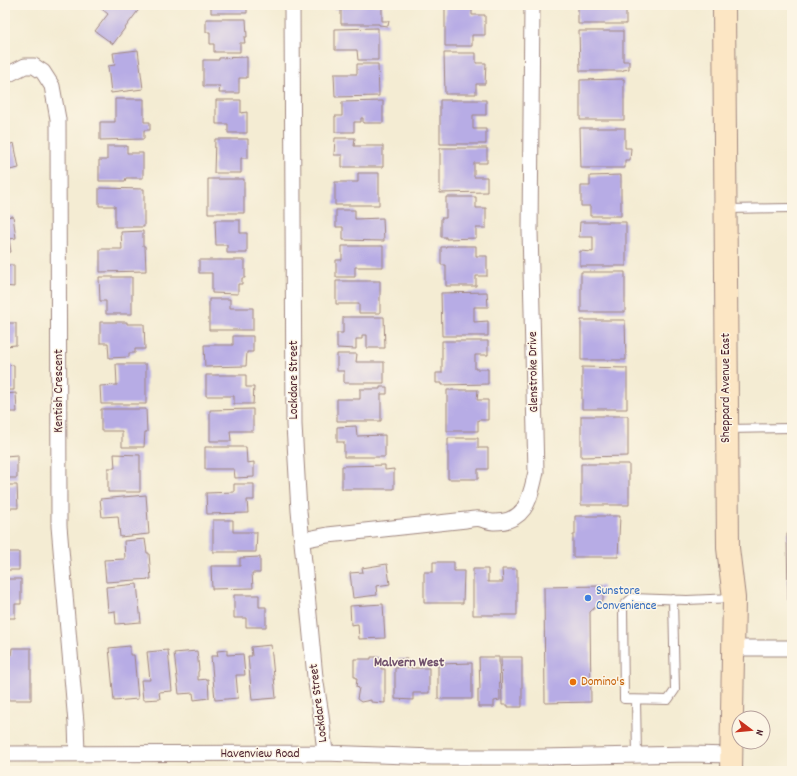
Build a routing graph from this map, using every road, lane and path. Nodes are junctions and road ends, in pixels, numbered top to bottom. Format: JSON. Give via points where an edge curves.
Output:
{"nodes":[{"id":1,"x":292,"y":5,"type":"edge"},
{"id":2,"x":532,"y":5,"type":"edge"},
{"id":3,"x":724,"y":5,"type":"edge"},
{"id":4,"x":5,"y":76,"type":"edge"},
{"id":5,"x":792,"y":208,"type":"edge"},
{"id":6,"x":725,"y":209,"type":"junction"},
{"id":7,"x":792,"y":428,"type":"edge"},
{"id":8,"x":726,"y":430,"type":"junction"},
{"id":9,"x":302,"y":540,"type":"junction"},
{"id":10,"x":734,"y":598,"type":"junction"},
{"id":11,"x":673,"y":599,"type":"junction"},
{"id":12,"x":734,"y":648,"type":"junction"},
{"id":13,"x":792,"y":648,"type":"edge"},
{"id":14,"x":636,"y":700,"type":"junction"},
{"id":15,"x":325,"y":753,"type":"junction"},
{"id":16,"x":5,"y":754,"type":"edge"},
{"id":17,"x":77,"y":754,"type":"junction"},
{"id":18,"x":637,"y":756,"type":"junction"},
{"id":19,"x":731,"y":763,"type":"edge"},
{"id":20,"x":433,"y":764,"type":"edge"}],
"edges":[{"from":1,"to":9,"type":"street","name":"Lockdare Street","via":[[294,425]]},
{"from":2,"to":9,"type":"street","name":"Glenstroke Drive","via":[[530,231],[536,472],[529,501],[520,514],[493,522],[480,518]]},
{"from":3,"to":6,"type":"main road","name":"Sheppard Avenue East"},
{"from":4,"to":17,"type":"street","name":"Kentish Crescent","via":[[25,66],[34,66],[43,72],[52,86],[58,120],[59,526]]},
{"from":5,"to":6,"type":"lane"},
{"from":6,"to":8,"type":"main road","name":"Sheppard Avenue East"},
{"from":7,"to":8,"type":"lane"},
{"from":8,"to":10,"type":"main road","name":"Sheppard Avenue East","via":[[728,548]]},
{"from":9,"to":15,"type":"street","name":"Lockdare Street"},
{"from":10,"to":11,"type":"lane"},
{"from":10,"to":12,"type":"main road","name":"Sheppard Avenue East"},
{"from":11,"to":14,"type":"lane","via":[[675,690],[668,700]]},
{"from":11,"to":14,"type":"lane","via":[[632,598],[623,606],[624,699]]},
{"from":12,"to":13,"type":"street"},
{"from":12,"to":19,"type":"main road","name":"Sheppard Avenue East"},
{"from":14,"to":18,"type":"lane"},
{"from":15,"to":17,"type":"street","name":"Havenview Road"},
{"from":15,"to":20,"type":"street","name":"Havenview Road"},
{"from":16,"to":17,"type":"street","name":"Havenview Road"},
{"from":18,"to":19,"type":"street","name":"Havenview Road","via":[[691,754]]},
{"from":18,"to":20,"type":"street","name":"Havenview Road"}]}
